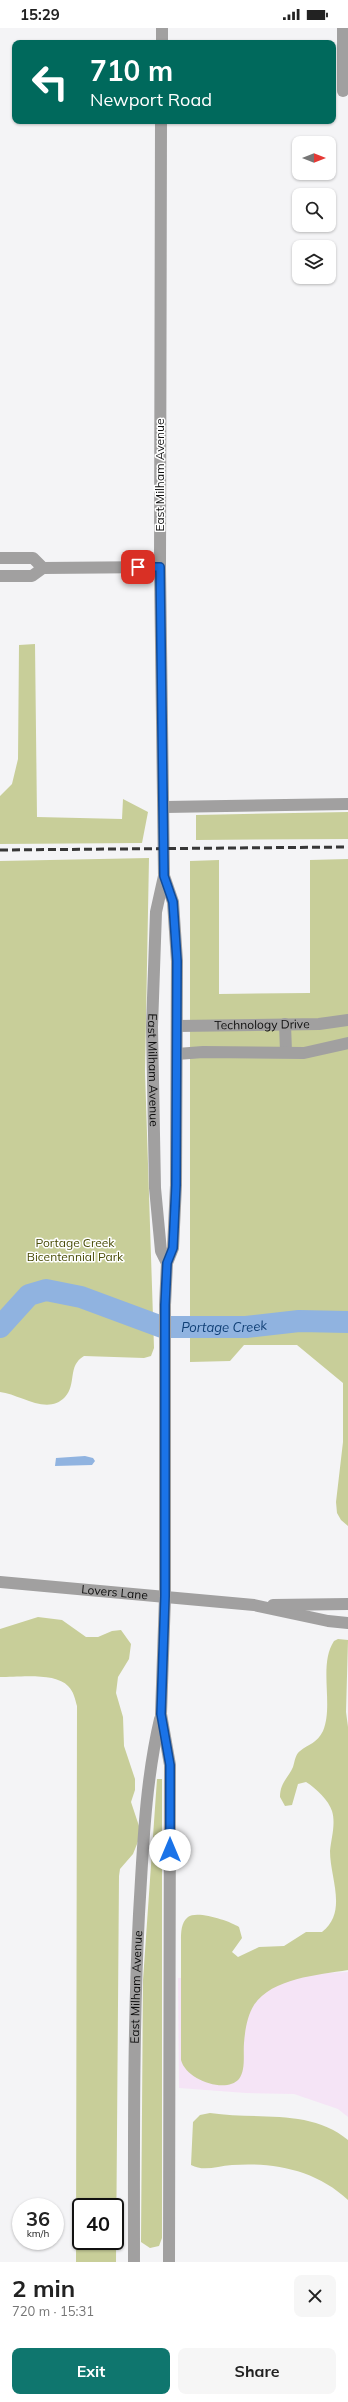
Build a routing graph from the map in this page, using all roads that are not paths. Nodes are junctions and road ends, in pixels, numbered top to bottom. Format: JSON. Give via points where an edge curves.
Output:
{"nodes":[{"id":1,"x":162,"y":28,"type":"edge"},
{"id":2,"x":343,"y":28,"type":"edge"},
{"id":3,"x":162,"y":40,"type":"edge"},
{"id":4,"x":341,"y":91,"type":"edge"},
{"id":5,"x":161,"y":124,"type":"edge"},
{"id":6,"x":0,"y":558,"type":"edge"},
{"id":7,"x":160,"y":567,"type":"junction"},
{"id":8,"x":43,"y":568,"type":"junction"},
{"id":9,"x":0,"y":576,"type":"edge"},
{"id":10,"x":348,"y":804,"type":"edge"},
{"id":11,"x":165,"y":807,"type":"junction"},
{"id":12,"x":164,"y":876,"type":"junction"},
{"id":13,"x":348,"y":1020,"type":"edge"},
{"id":14,"x":285,"y":1024,"type":"junction"},
{"id":15,"x":177,"y":1026,"type":"junction"},
{"id":16,"x":348,"y":1043,"type":"edge"},
{"id":17,"x":286,"y":1052,"type":"junction"},
{"id":18,"x":177,"y":1054,"type":"junction"},
{"id":19,"x":167,"y":1263,"type":"junction"},
{"id":20,"x":0,"y":1582,"type":"edge"},
{"id":21,"x":165,"y":1596,"type":"junction"},
{"id":22,"x":348,"y":1604,"type":"edge"},
{"id":23,"x":254,"y":1605,"type":"junction"},
{"id":24,"x":348,"y":1623,"type":"edge"},
{"id":25,"x":161,"y":1714,"type":"junction"},
{"id":26,"x":134,"y":2262,"type":"edge"},
{"id":27,"x":169,"y":2262,"type":"edge"}],
"edges":[{"from":1,"to":3,"type":"street"},
{"from":2,"to":4,"type":"street"},
{"from":5,"to":7,"type":"street","name":"East Milham Avenue"},
{"from":6,"to":8,"type":"street","via":[[33,558]]},
{"from":7,"to":8,"type":"street"},
{"from":7,"to":11,"type":"street","name":"East Milham Avenue"},
{"from":8,"to":9,"type":"street","via":[[32,576]]},
{"from":10,"to":11,"type":"street"},
{"from":11,"to":12,"type":"street","name":"East Milham Avenue"},
{"from":12,"to":15,"type":"street","name":"East Milham Avenue","via":[[173,902],[177,961]]},
{"from":12,"to":19,"type":"street","name":"East Milham Avenue","via":[[156,912],[152,1027],[155,1188],[161,1251]]},
{"from":13,"to":14,"type":"street","name":"Technology Drive","via":[[319,1024]]},
{"from":14,"to":15,"type":"street","name":"Technology Drive"},
{"from":14,"to":17,"type":"street"},
{"from":15,"to":18,"type":"street","name":"East Milham Avenue"},
{"from":16,"to":17,"type":"street","via":[[304,1053]]},
{"from":17,"to":18,"type":"street"},
{"from":18,"to":19,"type":"street","name":"East Milham Avenue","via":[[173,1248]]},
{"from":19,"to":21,"type":"street","name":"East Milham Avenue"},
{"from":20,"to":21,"type":"street","name":"Lovers Lane"},
{"from":21,"to":23,"type":"street","name":"Lovers Lane"},
{"from":21,"to":25,"type":"street","name":"East Milham Avenue"},
{"from":22,"to":23,"type":"street","name":"Lovers Lane"},
{"from":23,"to":24,"type":"street","name":"Lovers Lane"},
{"from":25,"to":26,"type":"street","name":"East Milham Avenue","via":[[152,1753],[137,1951]]},
{"from":25,"to":27,"type":"street","name":"East Milham Avenue","via":[[170,1765]]}]}
